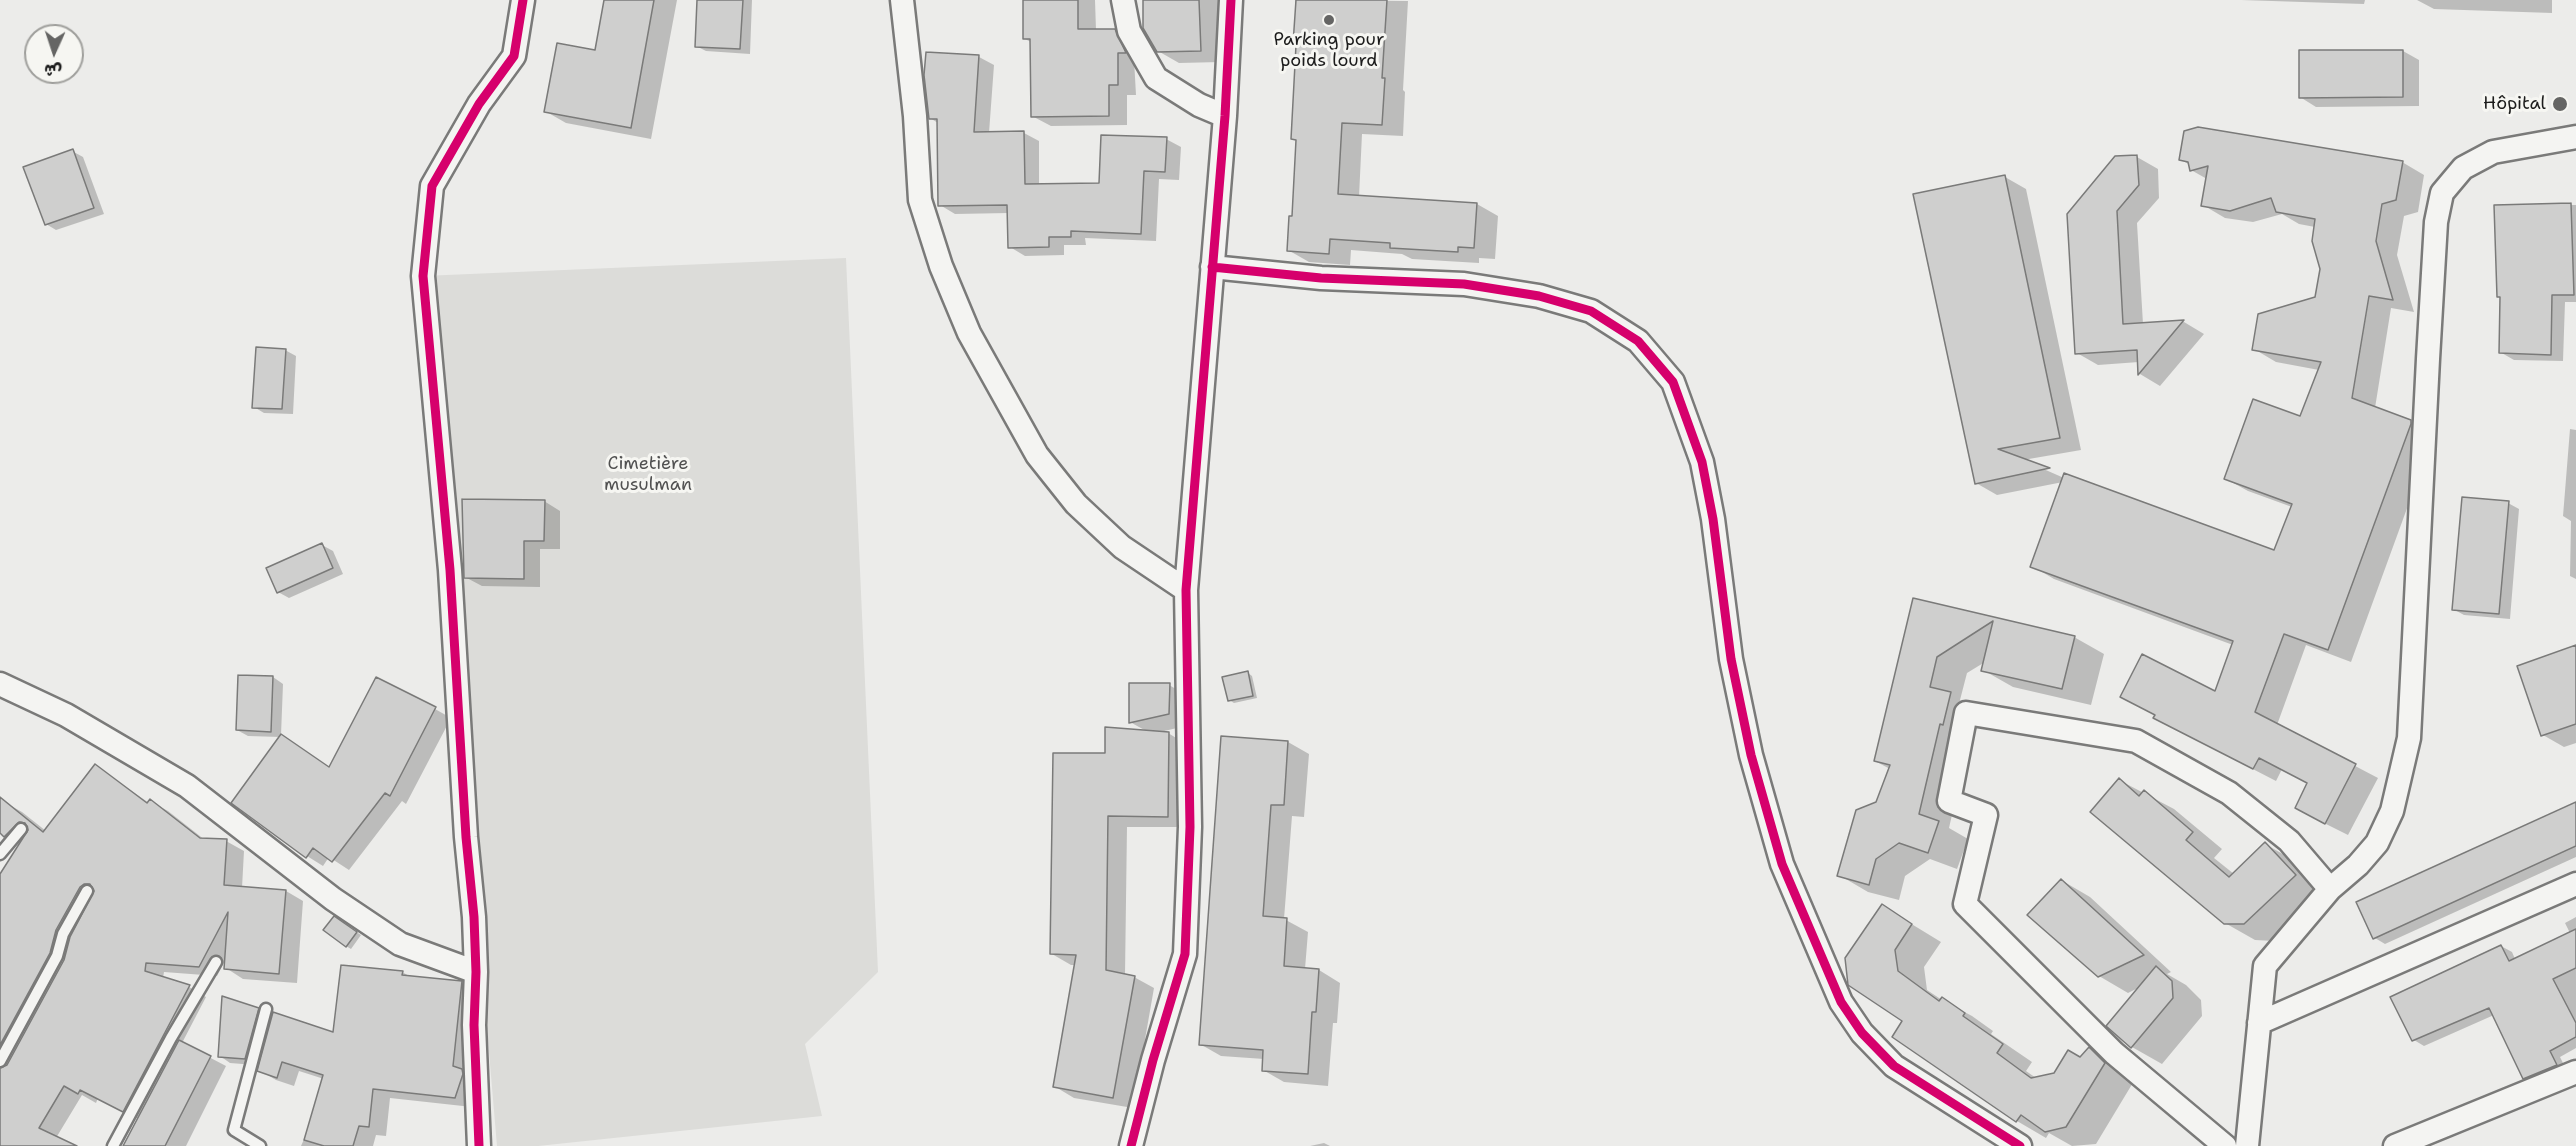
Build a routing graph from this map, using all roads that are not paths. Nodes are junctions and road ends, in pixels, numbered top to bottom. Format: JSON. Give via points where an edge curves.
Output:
{"nodes":[{"id":1,"x":523,"y":0,"type":"edge"},
{"id":2,"x":902,"y":0,"type":"edge"},
{"id":3,"x":1123,"y":0,"type":"edge"},
{"id":4,"x":1231,"y":0,"type":"edge"},
{"id":5,"x":1225,"y":116,"type":"junction"},
{"id":6,"x":2576,"y":137,"type":"edge"},
{"id":7,"x":1212,"y":267,"type":"junction"},
{"id":8,"x":1186,"y":590,"type":"junction"},
{"id":9,"x":0,"y":684,"type":"edge"},
{"id":10,"x":21,"y":829,"type":"dead end"},
{"id":11,"x":0,"y":854,"type":"edge"},
{"id":12,"x":2576,"y":884,"type":"edge"},
{"id":13,"x":2330,"y":889,"type":"junction"},
{"id":14,"x":87,"y":891,"type":"dead end"},
{"id":15,"x":216,"y":962,"type":"dead end"},
{"id":16,"x":476,"y":972,"type":"junction"},
{"id":17,"x":266,"y":1009,"type":"dead end"},
{"id":18,"x":2259,"y":1023,"type":"junction"},
{"id":19,"x":0,"y":1061,"type":"edge"},
{"id":20,"x":2576,"y":1072,"type":"edge"},
{"id":21,"x":113,"y":1146,"type":"edge"},
{"id":22,"x":260,"y":1146,"type":"edge"},
{"id":23,"x":479,"y":1146,"type":"edge"},
{"id":24,"x":1131,"y":1146,"type":"edge"},
{"id":25,"x":2020,"y":1146,"type":"edge"},
{"id":26,"x":2224,"y":1146,"type":"edge"},
{"id":27,"x":2247,"y":1146,"type":"edge"},
{"id":28,"x":2395,"y":1146,"type":"edge"}],
"edges":[{"from":1,"to":16,"type":"street","via":[[514,56],[479,104],[432,186],[423,276],[450,570]]},
{"from":2,"to":8,"type":"street","via":[[920,200],[941,266],[969,333],[1037,455],[1076,504],[1122,547]]},
{"from":3,"to":5,"type":"street","via":[[1129,31],[1156,78]]},
{"from":4,"to":5,"type":"street"},
{"from":5,"to":7,"type":"street"},
{"from":6,"to":13,"type":"street","via":[[2493,152],[2463,168],[2442,193],[2436,222],[2409,738],[2392,811],[2377,843]]},
{"from":7,"to":8,"type":"street"},
{"from":7,"to":25,"type":"street","via":[[1321,278],[1464,284],[1539,296],[1591,311],[1638,341],[1673,382],[1702,462],[1731,659],[1751,755],[1782,864],[1841,1002],[1862,1033],[1894,1066]]},
{"from":8,"to":24,"type":"street","via":[[1190,827],[1185,954]]},
{"from":9,"to":16,"type":"street","via":[[66,715],[187,786],[333,899],[400,944]]},
{"from":10,"to":11,"type":"lane"},
{"from":12,"to":18,"type":"street"},
{"from":13,"to":18,"type":"street","via":[[2265,966]]},
{"from":13,"to":26,"type":"street","via":[[2289,841],[2229,793],[2136,741],[1966,713],[1949,801],[1986,815],[1965,904],[2114,1053]]},
{"from":14,"to":19,"type":"lane"},
{"from":15,"to":21,"type":"lane"},
{"from":16,"to":23,"type":"street"},
{"from":17,"to":22,"type":"lane","via":[[234,1130]]},
{"from":18,"to":27,"type":"street"},
{"from":20,"to":28,"type":"street"}]}
